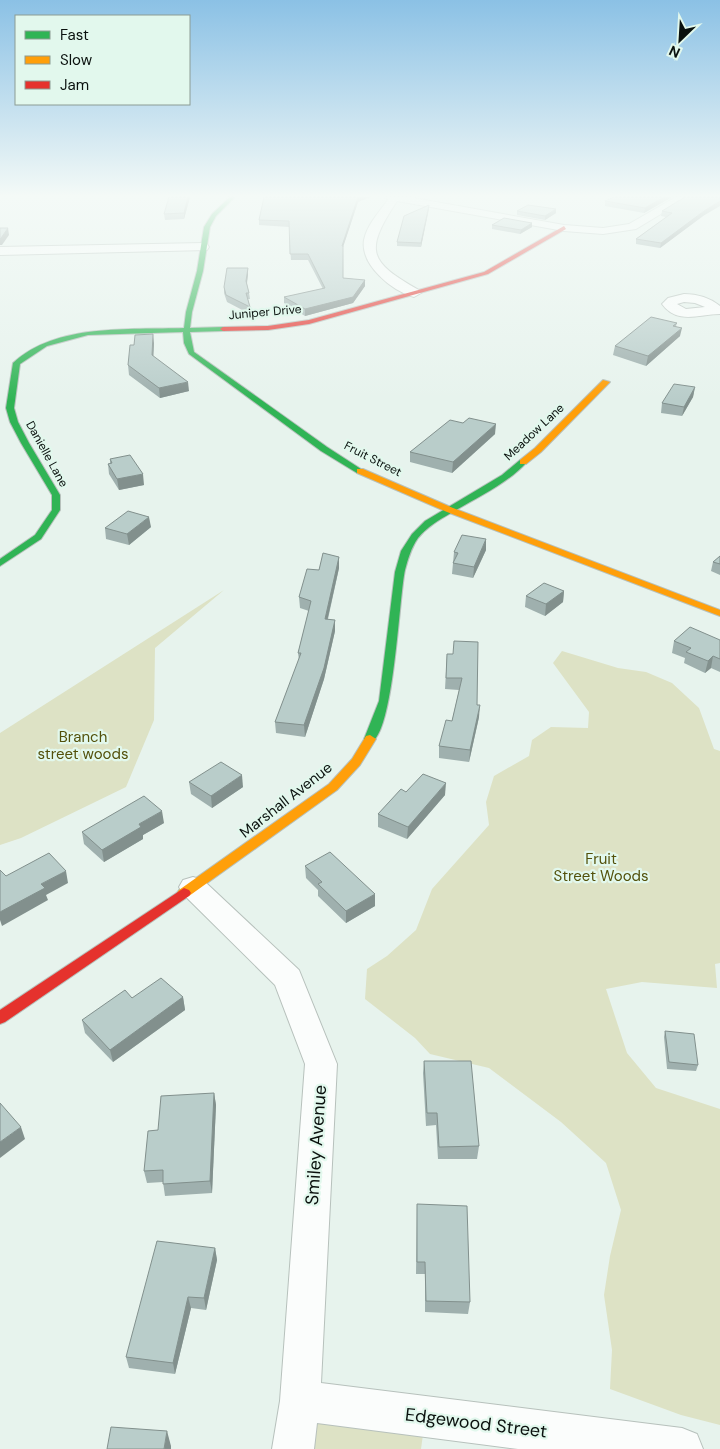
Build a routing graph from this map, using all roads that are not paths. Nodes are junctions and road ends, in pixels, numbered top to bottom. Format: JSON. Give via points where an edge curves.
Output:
{"nodes":[{"id":1,"x":200,"y":265,"type":"edge"},
{"id":2,"x":377,"y":265,"type":"edge"},
{"id":3,"x":501,"y":265,"type":"edge"},
{"id":4,"x":414,"y":293,"type":"junction"},
{"id":5,"x":188,"y":328,"type":"junction"},
{"id":6,"x":606,"y":382,"type":"dead end"},
{"id":7,"x":450,"y":510,"type":"junction"},
{"id":8,"x":0,"y":563,"type":"edge"},
{"id":9,"x":720,"y":613,"type":"edge"},
{"id":10,"x":193,"y":887,"type":"junction"},
{"id":11,"x":0,"y":1018,"type":"edge"},
{"id":12,"x":300,"y":1401,"type":"junction"},
{"id":13,"x":294,"y":1449,"type":"edge"},
{"id":14,"x":682,"y":1449,"type":"edge"}],
"edges":[{"from":1,"to":5,"type":"street","name":"Fruit Street","via":[[189,308]]},
{"from":2,"to":4,"type":"street","via":[[387,277]]},
{"from":3,"to":4,"type":"street","name":"Juniper Drive","via":[[486,273]]},
{"from":4,"to":5,"type":"street","name":"Juniper Drive","via":[[290,325]]},
{"from":5,"to":7,"type":"street","name":"Fruit Street","via":[[187,344],[191,353],[291,426],[366,474]]},
{"from":5,"to":8,"type":"street","name":"Danielle Lane","via":[[78,334],[31,352],[17,363],[10,408],[25,443],[56,495],[56,510],[38,537]]},
{"from":6,"to":7,"type":"street","name":"Meadow Lane","via":[[538,450],[505,477]]},
{"from":7,"to":9,"type":"street","name":"Fruit Street"},
{"from":7,"to":10,"type":"street","name":"Marshall Avenue","via":[[428,523],[406,551],[400,572],[384,701],[374,733],[356,762],[333,787]]},
{"from":10,"to":11,"type":"street","name":"Marshall Avenue"},
{"from":10,"to":12,"type":"street","name":"Smiley Avenue","via":[[288,978],[321,1064]]},
{"from":12,"to":13,"type":"street","name":"Smiley Avenue"},
{"from":12,"to":14,"type":"street","name":"Edgewood Street"}]}
